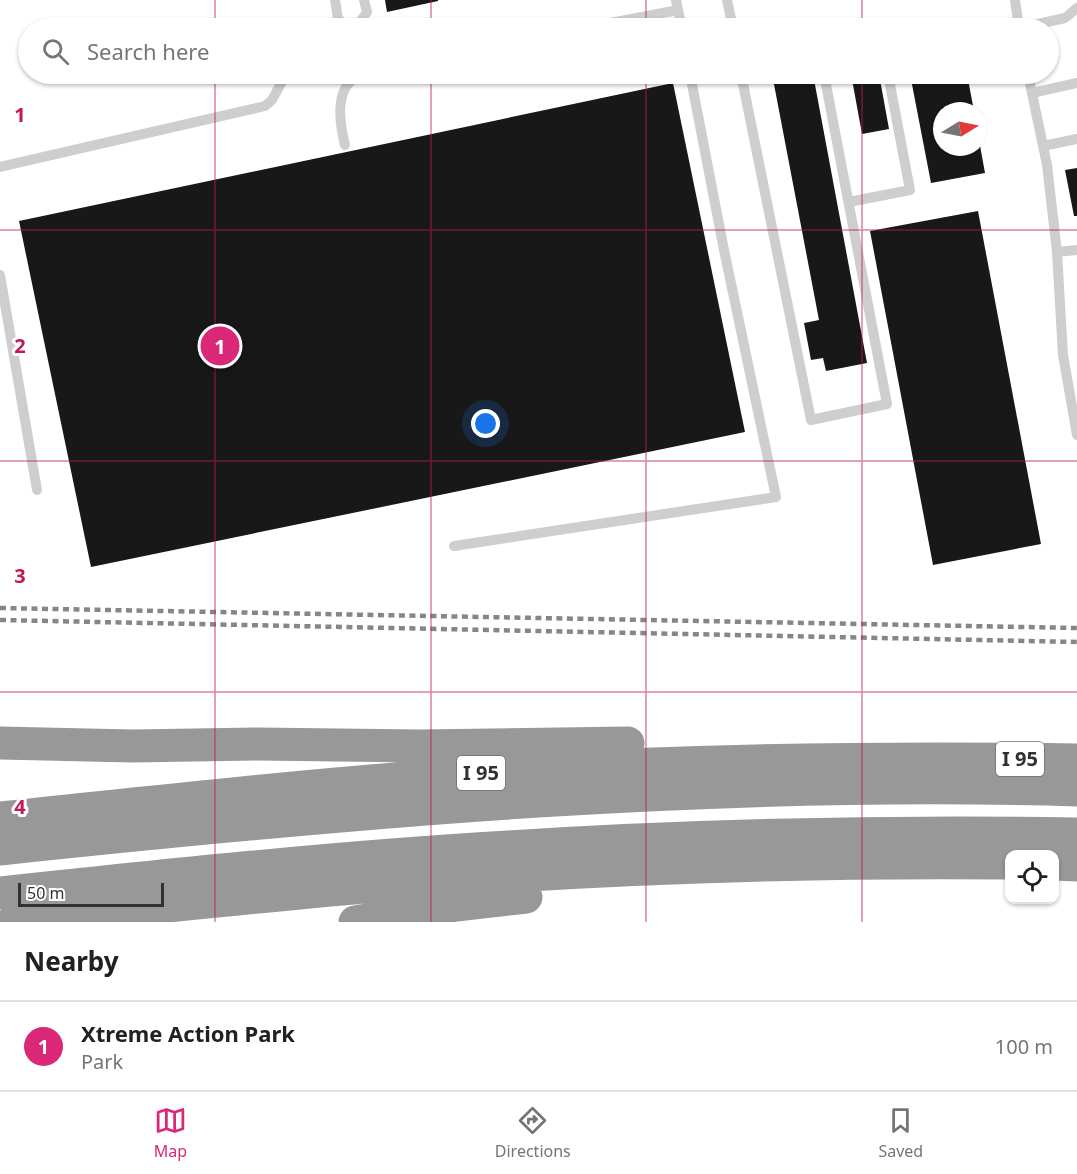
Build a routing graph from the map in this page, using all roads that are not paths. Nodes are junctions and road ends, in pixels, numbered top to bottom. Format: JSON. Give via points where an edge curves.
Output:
{"nodes":[{"id":1,"x":335,"y":0,"type":"edge"},
{"id":2,"x":364,"y":0,"type":"edge"},
{"id":3,"x":727,"y":0,"type":"edge"},
{"id":4,"x":1015,"y":0,"type":"edge"},
{"id":5,"x":677,"y":5,"type":"edge"},
{"id":6,"x":1077,"y":8,"type":"edge"},
{"id":7,"x":338,"y":18,"type":"edge"},
{"id":8,"x":363,"y":18,"type":"edge"},
{"id":9,"x":625,"y":18,"type":"edge"},
{"id":10,"x":731,"y":18,"type":"edge"},
{"id":11,"x":1018,"y":18,"type":"edge"},
{"id":12,"x":1059,"y":19,"type":"edge"},
{"id":13,"x":1077,"y":83,"type":"edge"},
{"id":14,"x":281,"y":84,"type":"edge"},
{"id":15,"x":349,"y":84,"type":"edge"},
{"id":16,"x":692,"y":84,"type":"edge"},
{"id":17,"x":743,"y":84,"type":"edge"},
{"id":18,"x":826,"y":84,"type":"edge"},
{"id":19,"x":890,"y":84,"type":"edge"},
{"id":20,"x":1030,"y":84,"type":"edge"},
{"id":21,"x":1032,"y":93,"type":"junction"},
{"id":22,"x":1077,"y":139,"type":"edge"},
{"id":23,"x":345,"y":145,"type":"dead end"},
{"id":24,"x":1043,"y":146,"type":"junction"},
{"id":25,"x":0,"y":167,"type":"edge"},
{"id":26,"x":849,"y":202,"type":"junction"},
{"id":27,"x":1077,"y":250,"type":"edge"},
{"id":28,"x":1057,"y":252,"type":"junction"},
{"id":29,"x":0,"y":275,"type":"edge"},
{"id":30,"x":1074,"y":400,"type":"edge"},
{"id":31,"x":1077,"y":435,"type":"edge"},
{"id":32,"x":38,"y":490,"type":"dead end"},
{"id":33,"x":454,"y":546,"type":"dead end"},
{"id":34,"x":0,"y":743,"type":"edge"},
{"id":35,"x":963,"y":758,"type":"junction"},
{"id":36,"x":1077,"y":760,"type":"edge"},
{"id":37,"x":1077,"y":790,"type":"edge"},
{"id":38,"x":0,"y":818,"type":"edge"},
{"id":39,"x":1077,"y":834,"type":"edge"},
{"id":40,"x":0,"y":849,"type":"edge"},
{"id":41,"x":1005,"y":863,"type":"edge"},
{"id":42,"x":1059,"y":864,"type":"edge"},
{"id":43,"x":1077,"y":865,"type":"edge"},
{"id":44,"x":720,"y":867,"type":"junction"},
{"id":45,"x":0,"y":893,"type":"edge"},
{"id":46,"x":12,"y":922,"type":"edge"},
{"id":47,"x":355,"y":922,"type":"edge"}],
"edges":[{"from":1,"to":7,"type":"lane"},
{"from":2,"to":8,"type":"lane","via":[[367,12]]},
{"from":3,"to":10,"type":"lane"},
{"from":4,"to":11,"type":"lane"},
{"from":5,"to":9,"type":"lane"},
{"from":6,"to":12,"type":"lane"},
{"from":13,"to":21,"type":"lane"},
{"from":14,"to":25,"type":"lane","via":[[265,106]]},
{"from":15,"to":23,"type":"lane","via":[[341,94],[340,123]]},
{"from":16,"to":33,"type":"lane","via":[[776,497]]},
{"from":17,"to":26,"type":"lane","via":[[811,420],[887,404]]},
{"from":18,"to":26,"type":"lane"},
{"from":19,"to":26,"type":"lane","via":[[910,190]]},
{"from":20,"to":21,"type":"lane"},
{"from":21,"to":24,"type":"lane"},
{"from":22,"to":24,"type":"lane"},
{"from":24,"to":28,"type":"lane"},
{"from":27,"to":28,"type":"lane"},
{"from":28,"to":30,"type":"lane","via":[[1063,355]]},
{"from":29,"to":32,"type":"lane"},
{"from":30,"to":31,"type":"lane"},
{"from":34,"to":35,"type":"highway","via":[[495,746],[858,738]]},
{"from":35,"to":36,"type":"highway","number":"I 95"},
{"from":35,"to":38,"type":"highway","number":"I 95","via":[[733,761],[469,774]]},
{"from":37,"to":40,"type":"highway","via":[[854,789],[569,798],[295,819]]},
{"from":39,"to":45,"type":"highway","via":[[853,833],[578,843],[314,862]]},
{"from":41,"to":44,"type":"highway"},
{"from":42,"to":43,"type":"highway"},
{"from":44,"to":46,"type":"highway","via":[[388,885]]},
{"from":44,"to":47,"type":"highway"}]}
